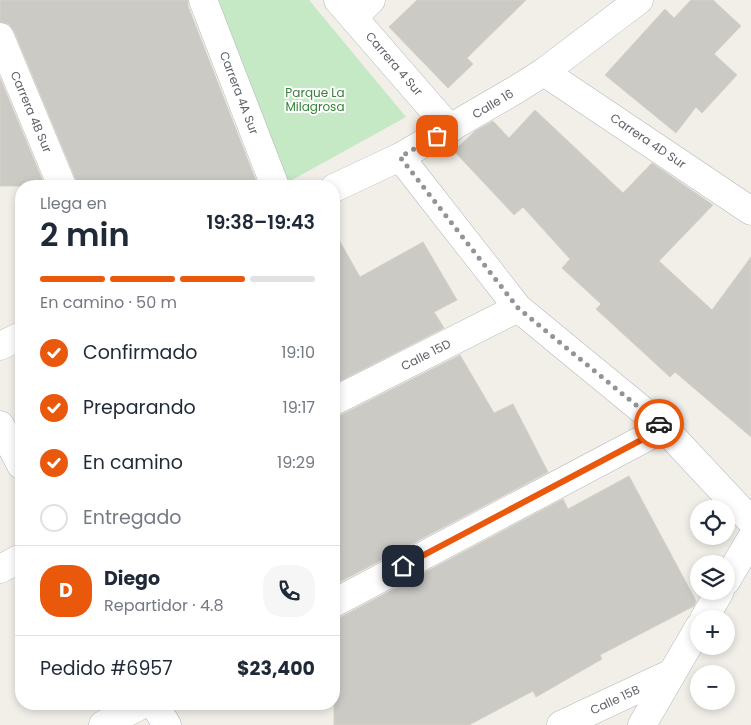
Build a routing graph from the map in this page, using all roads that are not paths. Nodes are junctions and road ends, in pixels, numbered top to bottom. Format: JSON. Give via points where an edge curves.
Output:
{"nodes":[{"id":1,"x":203,"y":0,"type":"edge"},
{"id":2,"x":639,"y":0,"type":"edge"},
{"id":3,"x":354,"y":6,"type":"edge"},
{"id":4,"x":0,"y":37,"type":"edge"},
{"id":5,"x":544,"y":72,"type":"junction"},
{"id":6,"x":450,"y":129,"type":"junction"},
{"id":7,"x":400,"y":157,"type":"junction"},
{"id":8,"x":60,"y":180,"type":"edge"},
{"id":9,"x":273,"y":180,"type":"edge"},
{"id":10,"x":340,"y":185,"type":"edge"},
{"id":11,"x":751,"y":210,"type":"edge"},
{"id":12,"x":518,"y":308,"type":"junction"},
{"id":13,"x":15,"y":339,"type":"edge"},
{"id":14,"x":0,"y":346,"type":"edge"},
{"id":15,"x":340,"y":398,"type":"edge"},
{"id":16,"x":0,"y":425,"type":"edge"},
{"id":17,"x":664,"y":428,"type":"junction"},
{"id":18,"x":15,"y":454,"type":"edge"},
{"id":19,"x":751,"y":521,"type":"edge"},
{"id":20,"x":751,"y":539,"type":"edge"},
{"id":21,"x":15,"y":561,"type":"edge"},
{"id":22,"x":735,"y":566,"type":"edge"},
{"id":23,"x":0,"y":569,"type":"edge"},
{"id":24,"x":340,"y":599,"type":"edge"},
{"id":25,"x":690,"y":642,"type":"edge"},
{"id":26,"x":670,"y":674,"type":"junction"},
{"id":27,"x":132,"y":710,"type":"edge"},
{"id":28,"x":158,"y":710,"type":"edge"},
{"id":29,"x":103,"y":725,"type":"edge"},
{"id":30,"x":167,"y":725,"type":"edge"},
{"id":31,"x":560,"y":725,"type":"edge"},
{"id":32,"x":642,"y":725,"type":"edge"}],
"edges":[{"from":1,"to":9,"type":"street","name":"Carrera 4A Sur"},
{"from":2,"to":5,"type":"street","name":"Calle 16"},
{"from":3,"to":6,"type":"street","name":"Carrera 4 Sur"},
{"from":4,"to":8,"type":"street","name":"Carrera 4B Sur"},
{"from":5,"to":6,"type":"street","name":"Calle 16"},
{"from":5,"to":11,"type":"street","name":"Carrera 4D Sur"},
{"from":6,"to":7,"type":"street","name":"Calle 16"},
{"from":7,"to":10,"type":"street","name":"Calle 16"},
{"from":7,"to":12,"type":"street"},
{"from":12,"to":15,"type":"street","name":"Calle 15D"},
{"from":12,"to":17,"type":"street"},
{"from":13,"to":14,"type":"street"},
{"from":16,"to":18,"type":"street"},
{"from":17,"to":19,"type":"street"},
{"from":17,"to":24,"type":"street"},
{"from":20,"to":22,"type":"street"},
{"from":21,"to":23,"type":"street"},
{"from":25,"to":26,"type":"street"},
{"from":26,"to":31,"type":"street","name":"Calle 15B"},
{"from":26,"to":32,"type":"street"},
{"from":27,"to":29,"type":"street"},
{"from":28,"to":30,"type":"street"}]}
